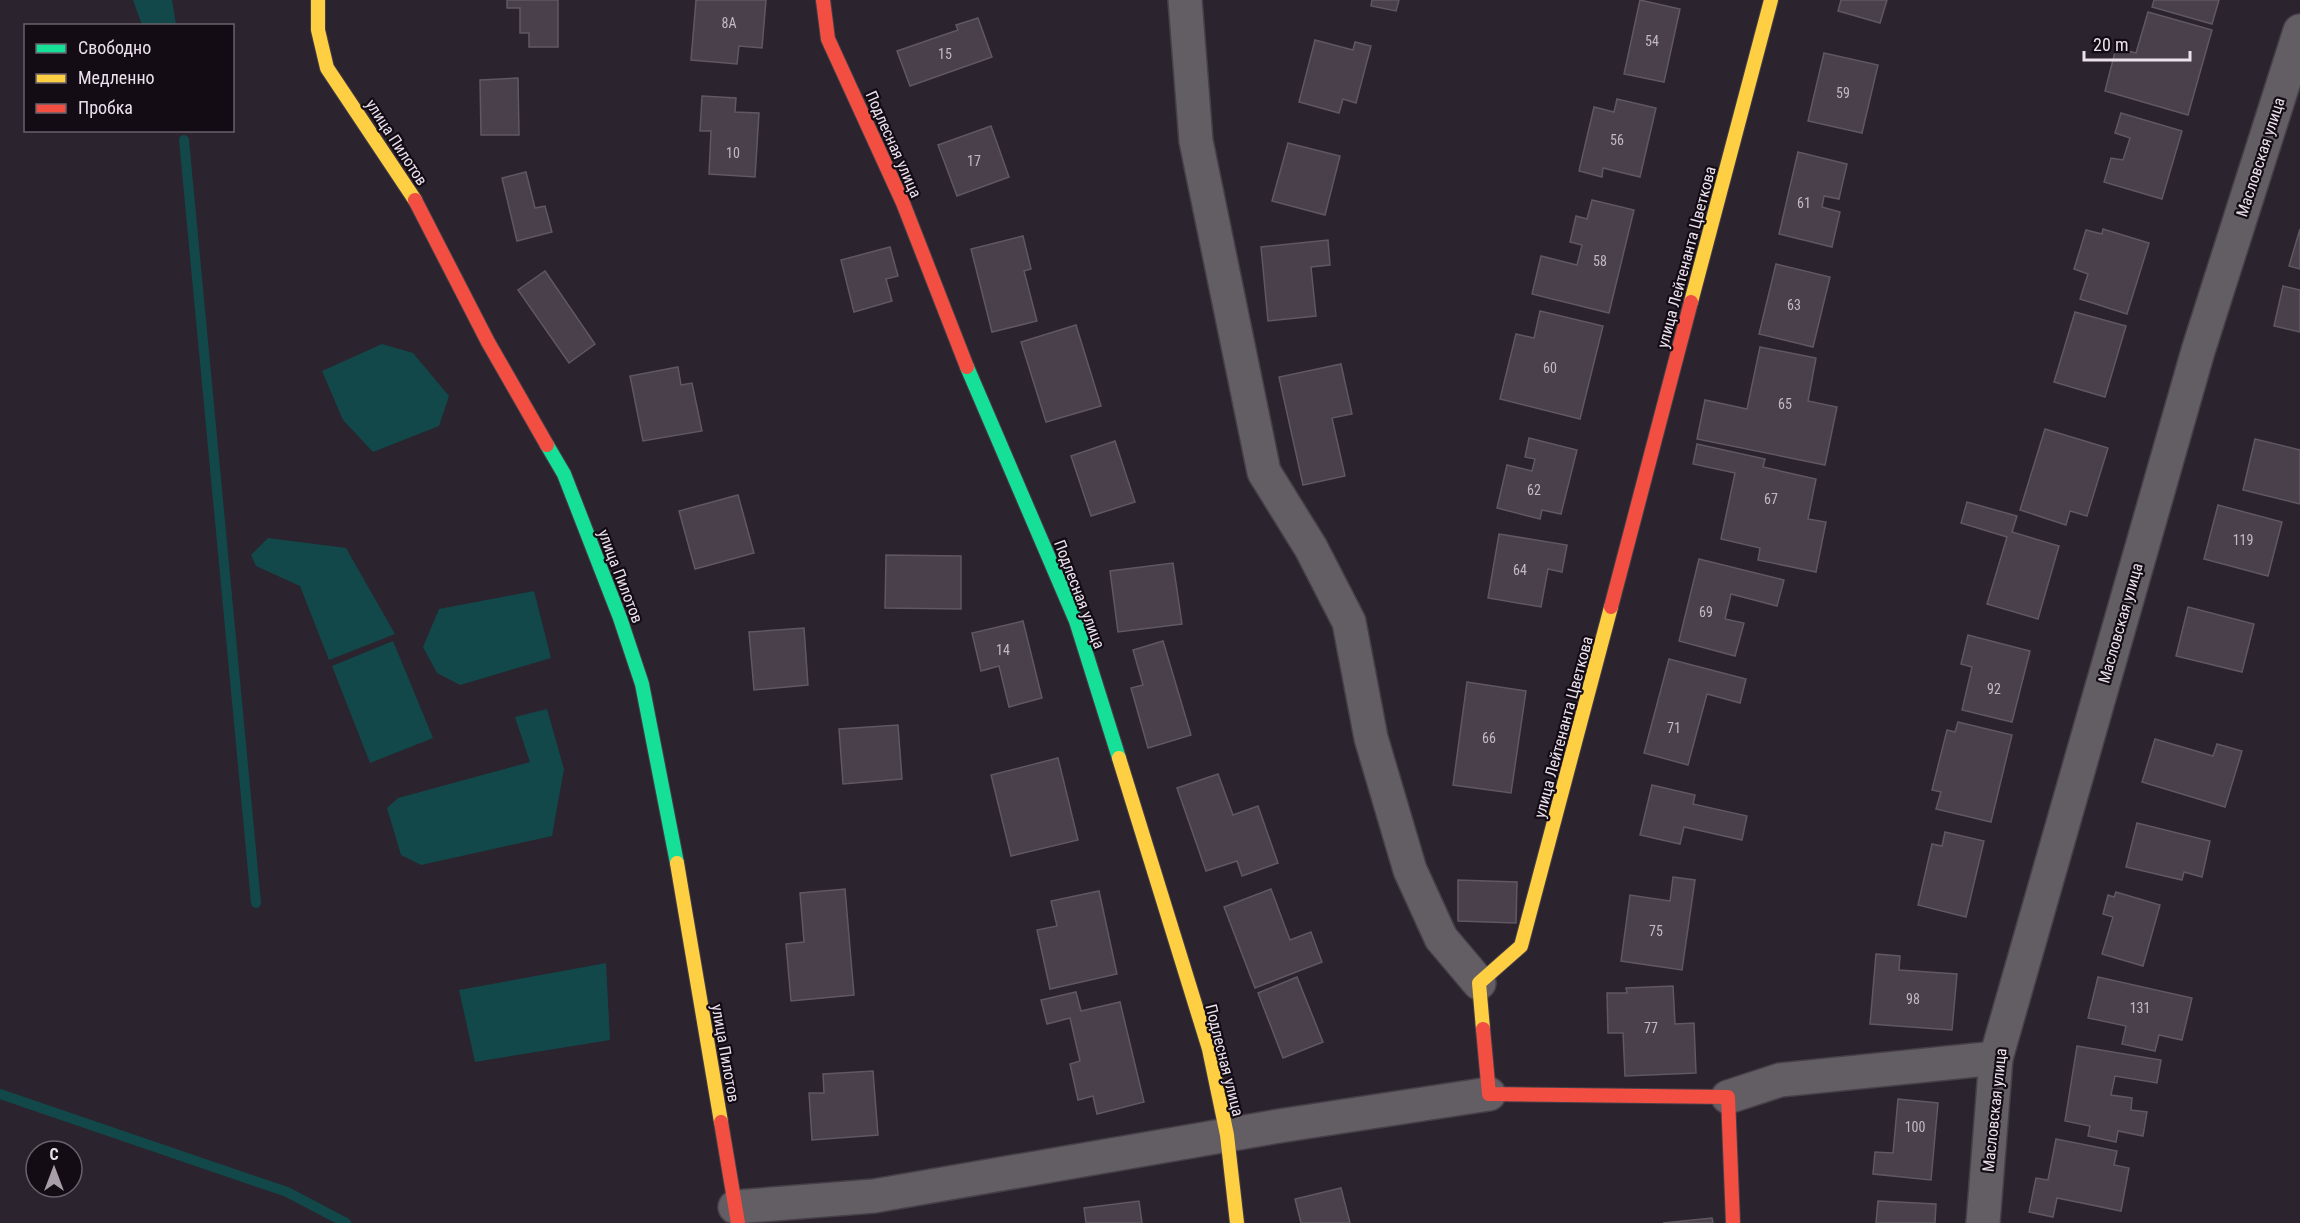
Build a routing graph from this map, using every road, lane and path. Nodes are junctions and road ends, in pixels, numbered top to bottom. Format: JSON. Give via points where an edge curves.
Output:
{"nodes":[{"id":1,"x":318,"y":0,"type":"edge"},
{"id":2,"x":823,"y":0,"type":"edge"},
{"id":3,"x":1185,"y":0,"type":"edge"},
{"id":4,"x":1771,"y":0,"type":"edge"},
{"id":5,"x":2300,"y":31,"type":"edge"},
{"id":6,"x":1479,"y":983,"type":"junction"},
{"id":7,"x":1996,"y":1058,"type":"junction"},
{"id":8,"x":1489,"y":1094,"type":"junction"},
{"id":9,"x":1728,"y":1097,"type":"junction"},
{"id":10,"x":1227,"y":1135,"type":"junction"},
{"id":11,"x":737,"y":1215,"type":"edge"},
{"id":12,"x":1237,"y":1223,"type":"edge"},
{"id":13,"x":1733,"y":1223,"type":"edge"},
{"id":14,"x":1983,"y":1223,"type":"edge"}],
"edges":[{"from":1,"to":11,"type":"street","name":"улица Пилотов","via":[[318,30],[327,68],[400,174],[488,342],[564,474],[620,618],[642,684],[670,820]]},
{"from":2,"to":10,"type":"street","name":"Подлесная улица","via":[[828,39],[903,203],[949,325],[1076,621],[1209,1049]]},
{"from":3,"to":6,"type":"street","via":[[1196,141],[1264,472],[1311,548],[1348,622],[1371,738],[1410,870],[1441,938]]},
{"from":4,"to":6,"type":"street","name":"улица Лейтенанта Цветкова","via":[[1521,946]]},
{"from":5,"to":7,"type":"street","name":"Масловская улица","via":[[2198,351]]},
{"from":6,"to":8,"type":"street"},
{"from":7,"to":9,"type":"street","via":[[1780,1080]]},
{"from":7,"to":14,"type":"street","name":"Масловская улица"},
{"from":8,"to":9,"type":"street"},
{"from":8,"to":10,"type":"street"},
{"from":9,"to":13,"type":"street"},
{"from":10,"to":11,"type":"street","via":[[874,1196]]},
{"from":10,"to":12,"type":"street","name":"Подлесная улица"}]}
